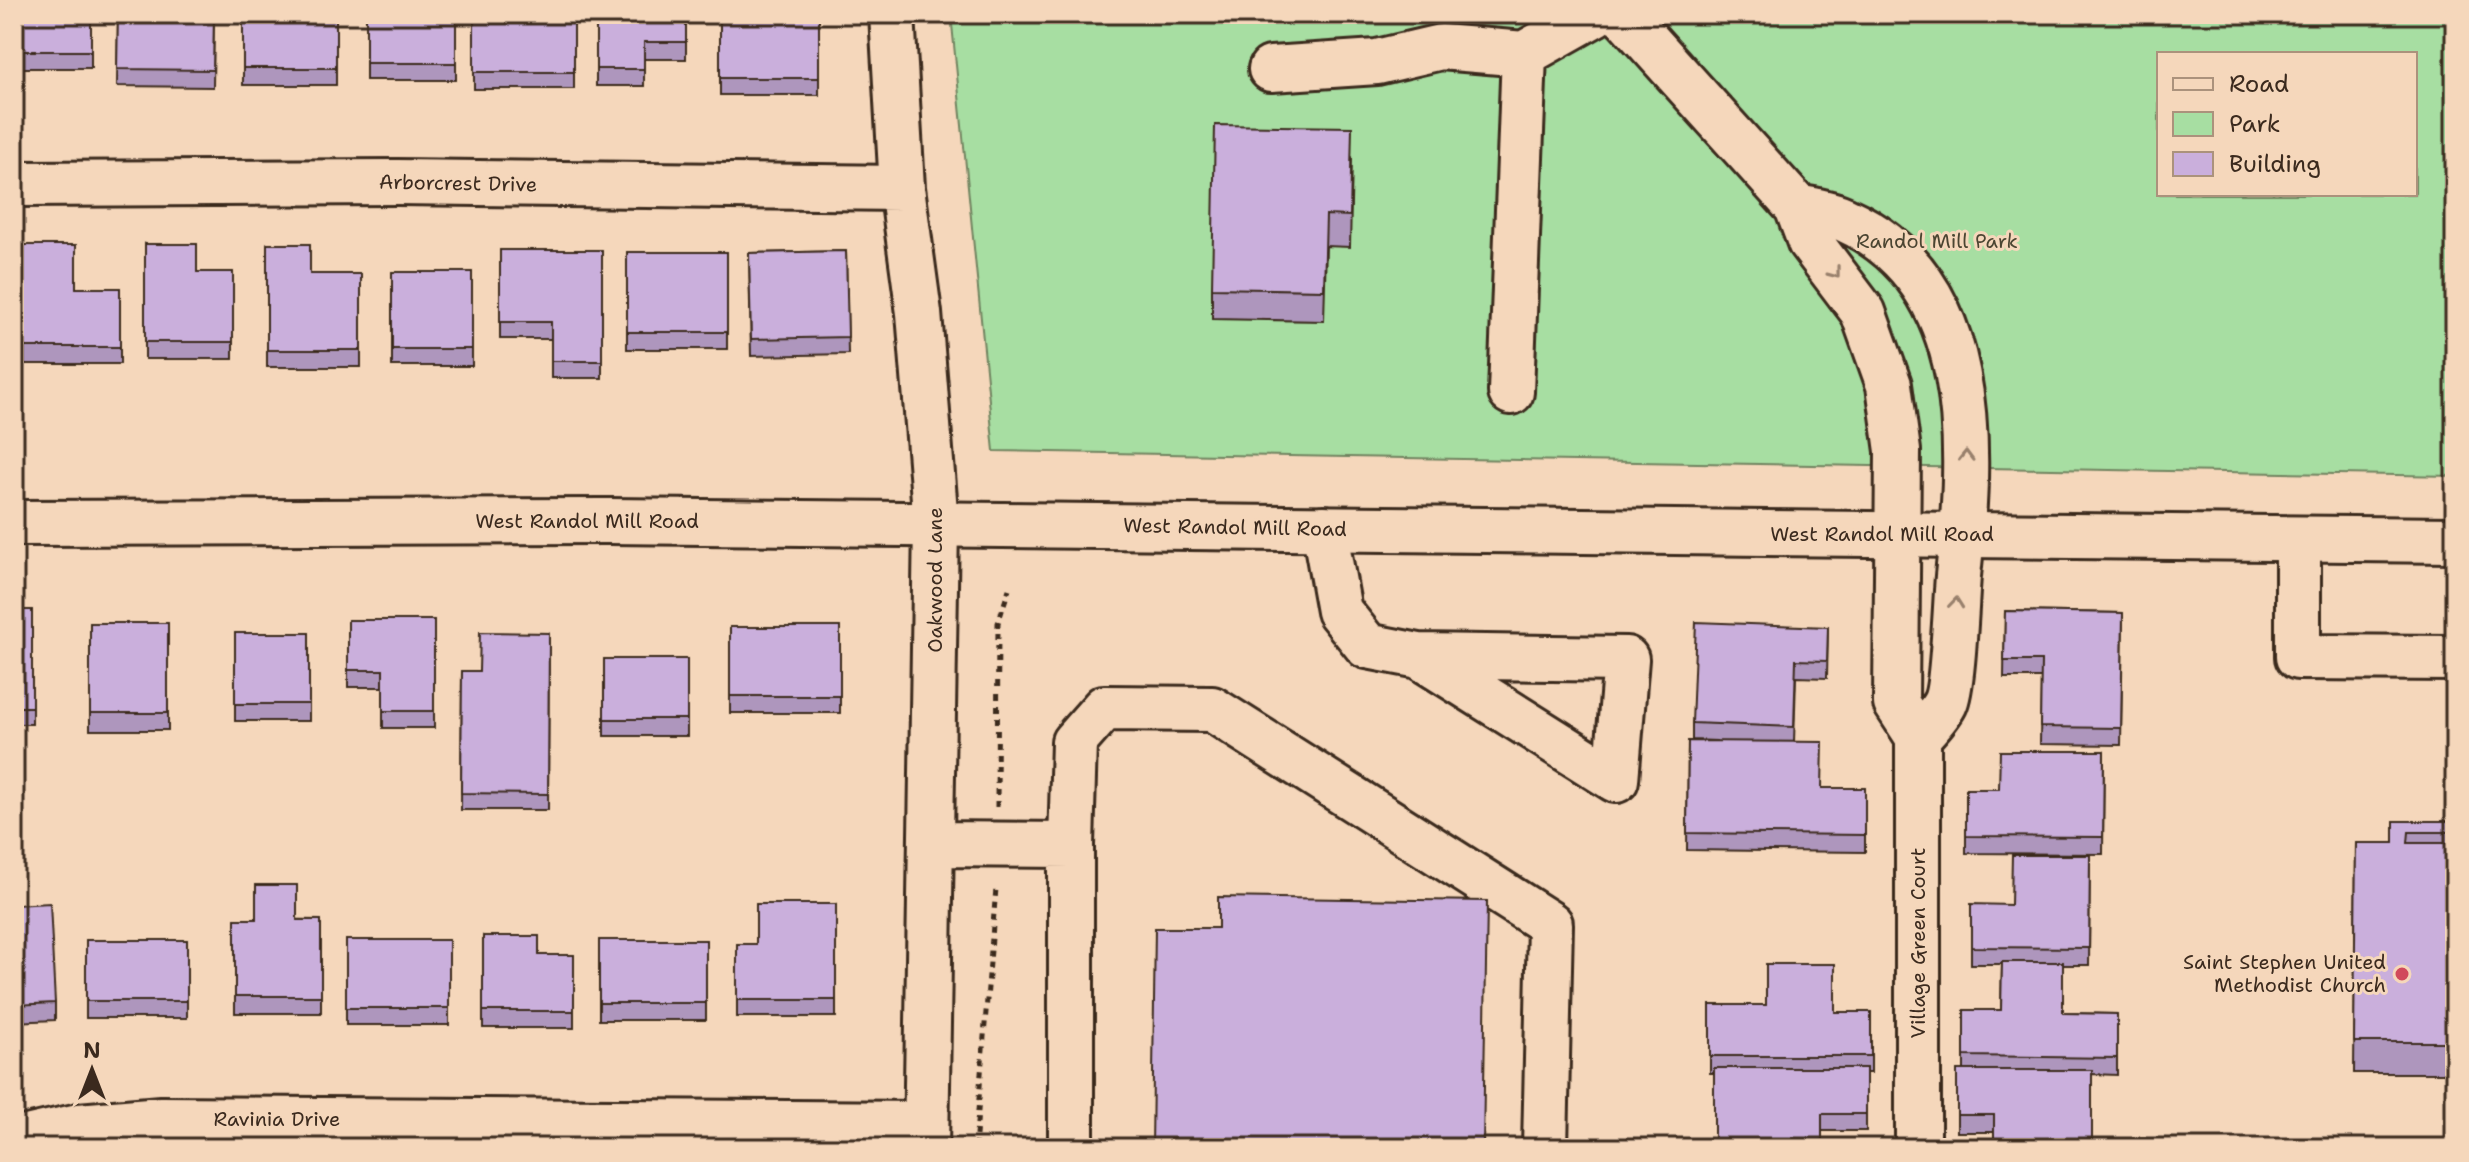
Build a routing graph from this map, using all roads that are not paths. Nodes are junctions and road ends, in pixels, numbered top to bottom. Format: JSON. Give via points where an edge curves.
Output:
{"nodes":[{"id":1,"x":892,"y":14,"type":"edge"},
{"id":2,"x":1595,"y":14,"type":"edge"},
{"id":3,"x":1623,"y":14,"type":"edge"},
{"id":4,"x":1524,"y":54,"type":"junction"},
{"id":5,"x":1271,"y":69,"type":"dead end"},
{"id":6,"x":14,"y":184,"type":"edge"},
{"id":7,"x":902,"y":188,"type":"junction"},
{"id":8,"x":1797,"y":207,"type":"junction"},
{"id":9,"x":1511,"y":392,"type":"dead end"},
{"id":10,"x":14,"y":523,"type":"edge"},
{"id":11,"x":936,"y":524,"type":"junction"},
{"id":12,"x":1324,"y":528,"type":"junction"},
{"id":13,"x":1896,"y":534,"type":"junction"},
{"id":14,"x":1963,"y":534,"type":"junction"},
{"id":15,"x":2298,"y":540,"type":"junction"},
{"id":16,"x":2455,"y":540,"type":"edge"},
{"id":17,"x":1419,"y":656,"type":"junction"},
{"id":18,"x":2455,"y":658,"type":"edge"},
{"id":19,"x":1918,"y":737,"type":"junction"},
{"id":20,"x":934,"y":844,"type":"junction"},
{"id":21,"x":1071,"y":845,"type":"junction"},
{"id":22,"x":161,"y":1134,"type":"edge"},
{"id":23,"x":308,"y":1134,"type":"edge"},
{"id":24,"x":926,"y":1136,"type":"edge"},
{"id":25,"x":14,"y":1141,"type":"edge"},
{"id":26,"x":1071,"y":1148,"type":"edge"},
{"id":27,"x":1545,"y":1148,"type":"edge"},
{"id":28,"x":1918,"y":1148,"type":"edge"}],
"edges":[{"from":1,"to":7,"type":"street","name":"Oakwood Lane"},
{"from":2,"to":4,"type":"street"},
{"from":3,"to":8,"type":"street"},
{"from":4,"to":5,"type":"street","via":[[1441,47],[1377,62]]},
{"from":4,"to":9,"type":"street"},
{"from":6,"to":7,"type":"street","name":"Arborcrest Drive"},
{"from":7,"to":11,"type":"street","name":"Oakwood Lane","via":[[919,313]]},
{"from":8,"to":13,"type":"street","one_way":true,"via":[[1810,242],[1863,312],[1877,344],[1897,435]]},
{"from":14,"to":8,"type":"street","one_way":true,"via":[[1963,391],[1951,344],[1933,305],[1912,269],[1869,235],[1843,218]]},
{"from":10,"to":11,"type":"street","name":"West Randol Mill Road"},
{"from":11,"to":12,"type":"street","name":"West Randol Mill Road"},
{"from":11,"to":20,"type":"street","name":"Oakwood Lane"},
{"from":12,"to":13,"type":"street","name":"West Randol Mill Road"},
{"from":12,"to":17,"type":"street","via":[[1339,611],[1367,646]]},
{"from":13,"to":14,"type":"street","name":"West Randol Mill Road"},
{"from":13,"to":19,"type":"street","via":[[1896,703]]},
{"from":14,"to":15,"type":"street","name":"West Randol Mill Road"},
{"from":19,"to":14,"type":"street","one_way":true,"via":[[1946,702]]},
{"from":15,"to":16,"type":"street","name":"West Randol Mill Road"},
{"from":15,"to":18,"type":"street","via":[[2298,657]]},
{"from":17,"to":17,"type":"street","via":[[1626,659],[1616,780],[1550,738]]},
{"from":19,"to":28,"type":"street","name":"Village Green Court"},
{"from":20,"to":21,"type":"street"},
{"from":20,"to":24,"type":"street","name":"Oakwood Lane"},
{"from":21,"to":26,"type":"street"},
{"from":21,"to":27,"type":"street","via":[[1074,742],[1104,708],[1212,709],[1550,924]]},
{"from":22,"to":23,"type":"street","name":"Ravinia Drive"},
{"from":22,"to":25,"type":"street","name":"Ravinia Drive","via":[[79,1126]]},
{"from":23,"to":24,"type":"street","name":"Ravinia Drive"}]}
